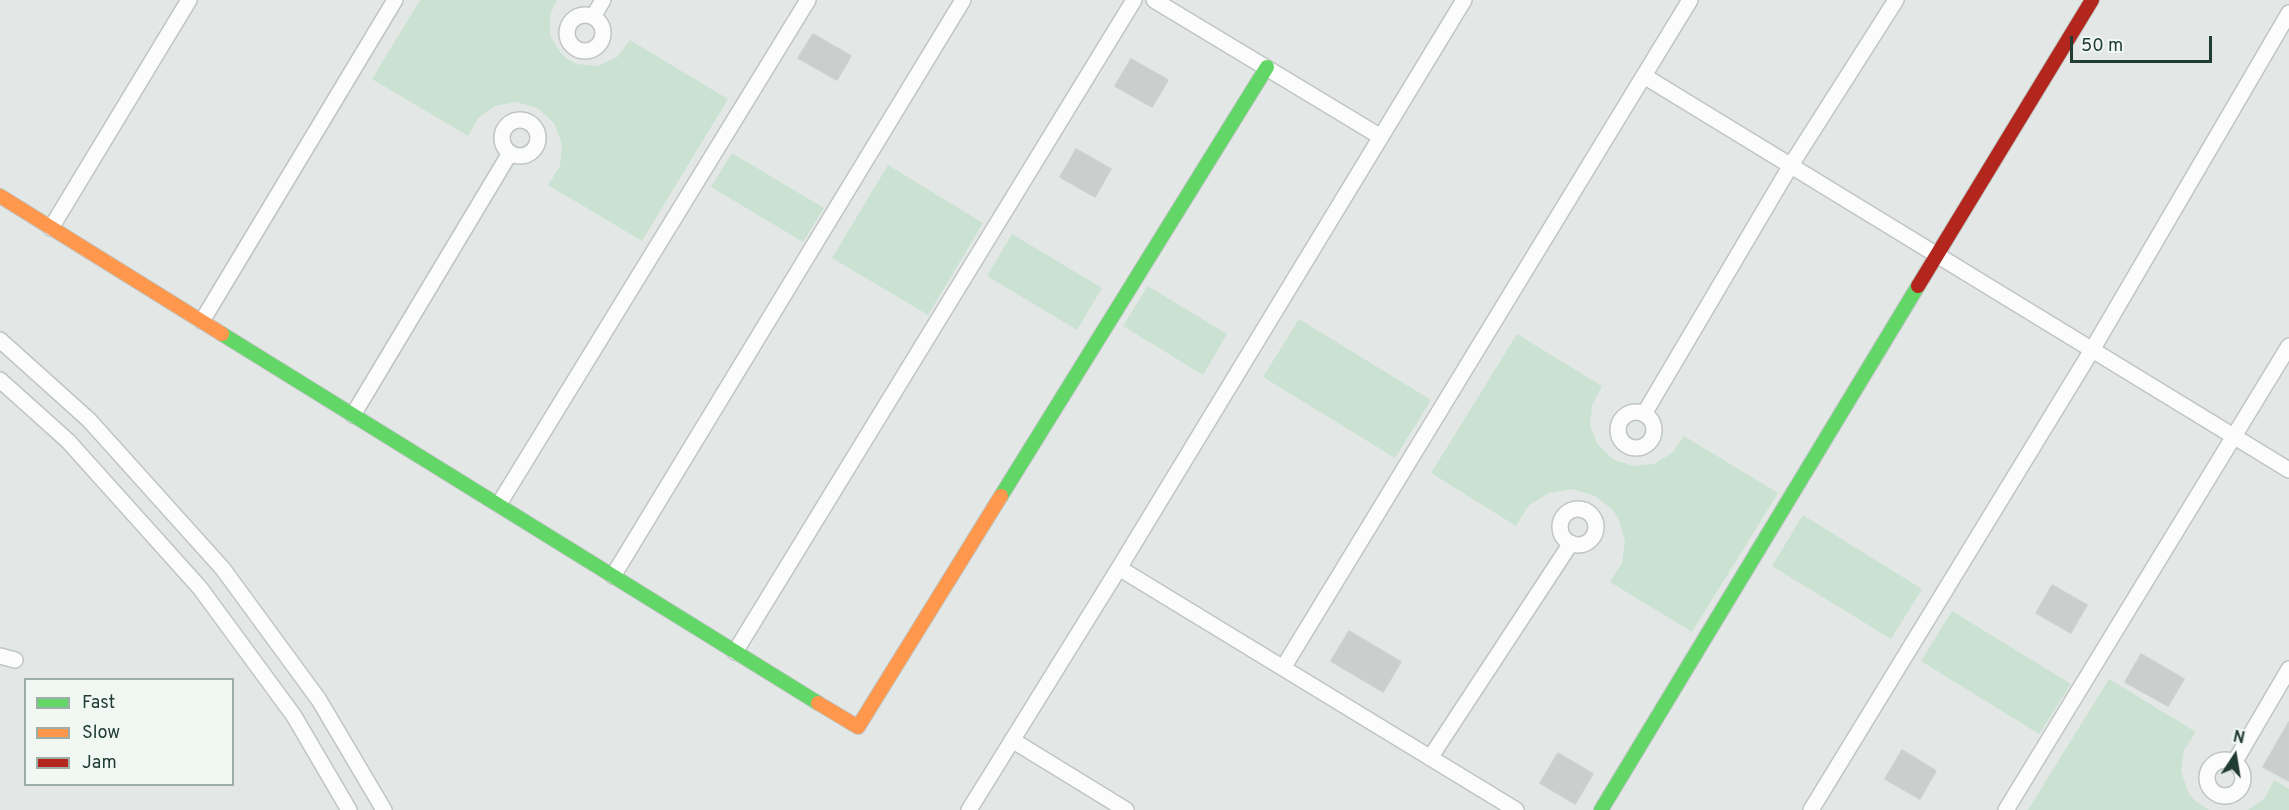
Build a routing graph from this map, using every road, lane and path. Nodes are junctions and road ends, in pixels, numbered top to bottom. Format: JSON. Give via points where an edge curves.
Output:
{"nodes":[{"id":1,"x":189,"y":0,"type":"edge"},
{"id":2,"x":394,"y":0,"type":"edge"},
{"id":3,"x":603,"y":0,"type":"edge"},
{"id":4,"x":808,"y":0,"type":"edge"},
{"id":5,"x":963,"y":0,"type":"edge"},
{"id":6,"x":1134,"y":0,"type":"edge"},
{"id":7,"x":1154,"y":0,"type":"edge"},
{"id":8,"x":1464,"y":0,"type":"edge"},
{"id":9,"x":1690,"y":0,"type":"edge"},
{"id":10,"x":1896,"y":0,"type":"edge"},
{"id":11,"x":2092,"y":0,"type":"edge"},
{"id":12,"x":2289,"y":13,"type":"edge"},
{"id":13,"x":593,"y":17,"type":"dead end"},
{"id":14,"x":1267,"y":67,"type":"junction"},
{"id":15,"x":1644,"y":76,"type":"junction"},
{"id":16,"x":1381,"y":137,"type":"junction"},
{"id":17,"x":510,"y":153,"type":"dead end"},
{"id":18,"x":1791,"y":165,"type":"junction"},
{"id":19,"x":0,"y":196,"type":"edge"},
{"id":20,"x":51,"y":228,"type":"junction"},
{"id":21,"x":1938,"y":255,"type":"junction"},
{"id":22,"x":202,"y":321,"type":"junction"},
{"id":23,"x":0,"y":340,"type":"edge"},
{"id":24,"x":2289,"y":346,"type":"edge"},
{"id":25,"x":2092,"y":350,"type":"junction"},
{"id":26,"x":0,"y":380,"type":"edge"},
{"id":27,"x":1644,"y":414,"type":"dead end"},
{"id":28,"x":353,"y":415,"type":"junction"},
{"id":29,"x":2233,"y":436,"type":"junction"},
{"id":30,"x":2289,"y":470,"type":"edge"},
{"id":31,"x":499,"y":504,"type":"junction"},
{"id":32,"x":1571,"y":543,"type":"dead end"},
{"id":33,"x":1119,"y":568,"type":"junction"},
{"id":34,"x":613,"y":576,"type":"junction"},
{"id":35,"x":735,"y":652,"type":"junction"},
{"id":36,"x":0,"y":656,"type":"edge"},
{"id":37,"x":15,"y":660,"type":"dead end"},
{"id":38,"x":1283,"y":668,"type":"junction"},
{"id":39,"x":2289,"y":669,"type":"edge"},
{"id":40,"x":1012,"y":740,"type":"junction"},
{"id":41,"x":1430,"y":758,"type":"junction"},
{"id":42,"x":2234,"y":763,"type":"dead end"},
{"id":43,"x":349,"y":810,"type":"edge"},
{"id":44,"x":384,"y":810,"type":"edge"},
{"id":45,"x":969,"y":810,"type":"edge"},
{"id":46,"x":1126,"y":810,"type":"edge"},
{"id":47,"x":1516,"y":810,"type":"edge"},
{"id":48,"x":1601,"y":810,"type":"edge"},
{"id":49,"x":1811,"y":810,"type":"edge"},
{"id":50,"x":2006,"y":810,"type":"edge"}],
"edges":[{"from":1,"to":20,"type":"street"},
{"from":2,"to":22,"type":"street"},
{"from":3,"to":13,"type":"street"},
{"from":4,"to":31,"type":"street"},
{"from":5,"to":34,"type":"street"},
{"from":6,"to":35,"type":"street"},
{"from":7,"to":14,"type":"street"},
{"from":8,"to":16,"type":"street"},
{"from":9,"to":15,"type":"street"},
{"from":10,"to":18,"type":"street"},
{"from":11,"to":21,"type":"street"},
{"from":12,"to":25,"type":"street"},
{"from":14,"to":16,"type":"street"},
{"from":14,"to":35,"type":"street","via":[[858,727]]},
{"from":15,"to":18,"type":"street"},
{"from":15,"to":38,"type":"street"},
{"from":16,"to":33,"type":"street"},
{"from":17,"to":28,"type":"street"},
{"from":18,"to":21,"type":"street"},
{"from":18,"to":27,"type":"street"},
{"from":19,"to":20,"type":"street"},
{"from":20,"to":22,"type":"street"},
{"from":21,"to":25,"type":"street"},
{"from":21,"to":48,"type":"street"},
{"from":22,"to":28,"type":"street"},
{"from":23,"to":44,"type":"street","via":[[89,420],[223,569],[319,700]]},
{"from":24,"to":29,"type":"street"},
{"from":25,"to":29,"type":"street"},
{"from":25,"to":49,"type":"street"},
{"from":26,"to":43,"type":"street","via":[[68,441],[200,588],[294,716]]},
{"from":28,"to":31,"type":"street"},
{"from":29,"to":30,"type":"street"},
{"from":29,"to":50,"type":"street"},
{"from":31,"to":34,"type":"street"},
{"from":32,"to":41,"type":"street"},
{"from":33,"to":38,"type":"street"},
{"from":33,"to":40,"type":"street"},
{"from":34,"to":35,"type":"street"},
{"from":36,"to":37,"type":"street"},
{"from":38,"to":41,"type":"street"},
{"from":39,"to":42,"type":"street"},
{"from":40,"to":45,"type":"street"},
{"from":40,"to":46,"type":"street"},
{"from":41,"to":47,"type":"street"}]}
